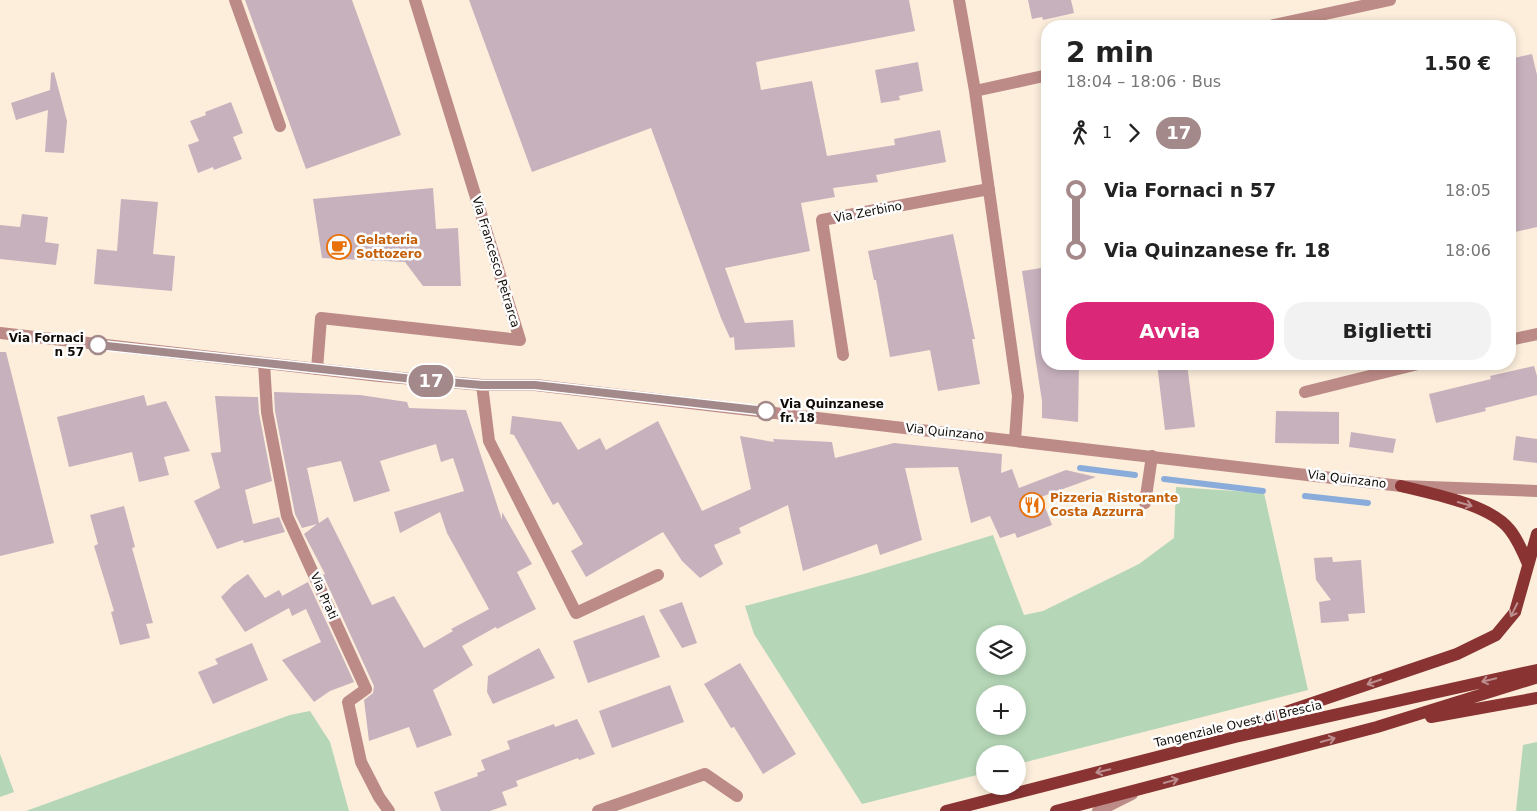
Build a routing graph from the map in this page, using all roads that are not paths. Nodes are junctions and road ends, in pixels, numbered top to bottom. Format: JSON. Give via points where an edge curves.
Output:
{"nodes":[{"id":1,"x":234,"y":0,"type":"edge"},
{"id":2,"x":415,"y":0,"type":"edge"},
{"id":3,"x":959,"y":0,"type":"edge"},
{"id":4,"x":1390,"y":0,"type":"edge"},
{"id":5,"x":1298,"y":20,"type":"edge"},
{"id":6,"x":1041,"y":77,"type":"edge"},
{"id":7,"x":976,"y":91,"type":"junction"},
{"id":8,"x":280,"y":126,"type":"dead end"},
{"id":9,"x":989,"y":189,"type":"junction"},
{"id":10,"x":0,"y":333,"type":"edge"},
{"id":11,"x":1537,"y":334,"type":"edge"},
{"id":12,"x":1516,"y":339,"type":"edge"},
{"id":13,"x":843,"y":355,"type":"dead end"},
{"id":14,"x":264,"y":363,"type":"junction"},
{"id":15,"x":317,"y":369,"type":"junction"},
{"id":16,"x":1394,"y":370,"type":"edge"},
{"id":17,"x":482,"y":385,"type":"junction"},
{"id":18,"x":1305,"y":392,"type":"dead end"},
{"id":19,"x":1015,"y":440,"type":"junction"},
{"id":20,"x":1152,"y":456,"type":"junction"},
{"id":21,"x":1401,"y":486,"type":"junction"},
{"id":22,"x":1537,"y":491,"type":"edge"},
{"id":23,"x":1145,"y":503,"type":"dead end"},
{"id":24,"x":1537,"y":534,"type":"edge"},
{"id":25,"x":1528,"y":564,"type":"junction"},
{"id":26,"x":658,"y":575,"type":"dead end"},
{"id":27,"x":1537,"y":670,"type":"edge"},
{"id":28,"x":1537,"y":677,"type":"edge"},
{"id":29,"x":1537,"y":698,"type":"edge"},
{"id":30,"x":1377,"y":727,"type":"junction"},
{"id":31,"x":1235,"y":737,"type":"junction"},
{"id":32,"x":1145,"y":788,"type":"junction"},
{"id":33,"x":737,"y":796,"type":"dead end"},
{"id":34,"x":389,"y":811,"type":"edge"},
{"id":35,"x":598,"y":811,"type":"edge"},
{"id":36,"x":946,"y":811,"type":"edge"},
{"id":37,"x":1056,"y":811,"type":"edge"},
{"id":38,"x":1098,"y":811,"type":"edge"}],
"edges":[{"from":1,"to":8,"type":"street"},
{"from":2,"to":15,"type":"street","name":"Via Francesco Petrarca","via":[[520,340],[321,318]]},
{"from":3,"to":7,"type":"street"},
{"from":4,"to":5,"type":"street"},
{"from":6,"to":7,"type":"street"},
{"from":7,"to":9,"type":"street"},
{"from":9,"to":13,"type":"street","name":"Via Zerbino","via":[[822,220]]},
{"from":9,"to":19,"type":"street","via":[[1018,396]]},
{"from":10,"to":14,"type":"street","name":"Via Quinzano"},
{"from":11,"to":12,"type":"street"},
{"from":14,"to":15,"type":"street","name":"Via Quinzano"},
{"from":14,"to":34,"type":"street","name":"Via Prati","via":[[268,412],[287,516],[366,689],[348,702],[361,762]]},
{"from":15,"to":17,"type":"street","name":"Via Quinzano"},
{"from":16,"to":18,"type":"street"},
{"from":17,"to":19,"type":"street","name":"Via Quinzano","via":[[535,385]]},
{"from":17,"to":26,"type":"street","via":[[489,441],[576,614]]},
{"from":19,"to":20,"type":"street","name":"Via Quinzano"},
{"from":20,"to":21,"type":"street","name":"Via Quinzano"},
{"from":20,"to":23,"type":"street"},
{"from":21,"to":22,"type":"street","name":"Via Quinzano"},
{"from":21,"to":25,"type":"main road","one_way":true,"via":[[1480,508],[1509,528]]},
{"from":24,"to":25,"type":"main road"},
{"from":25,"to":31,"type":"main road","one_way":true,"via":[[1515,612],[1496,635],[1457,654],[1286,712]]},
{"from":27,"to":31,"type":"main road","name":"Tangenziale Ovest di Brescia","one_way":true},
{"from":28,"to":30,"type":"main road"},
{"from":29,"to":30,"type":"main road"},
{"from":32,"to":30,"type":"main road","one_way":true},
{"from":31,"to":36,"type":"main road","name":"Tangenziale Ovest di Brescia","one_way":true},
{"from":32,"to":37,"type":"main road"},
{"from":32,"to":38,"type":"street"},
{"from":33,"to":35,"type":"street","via":[[705,774]]}]}
